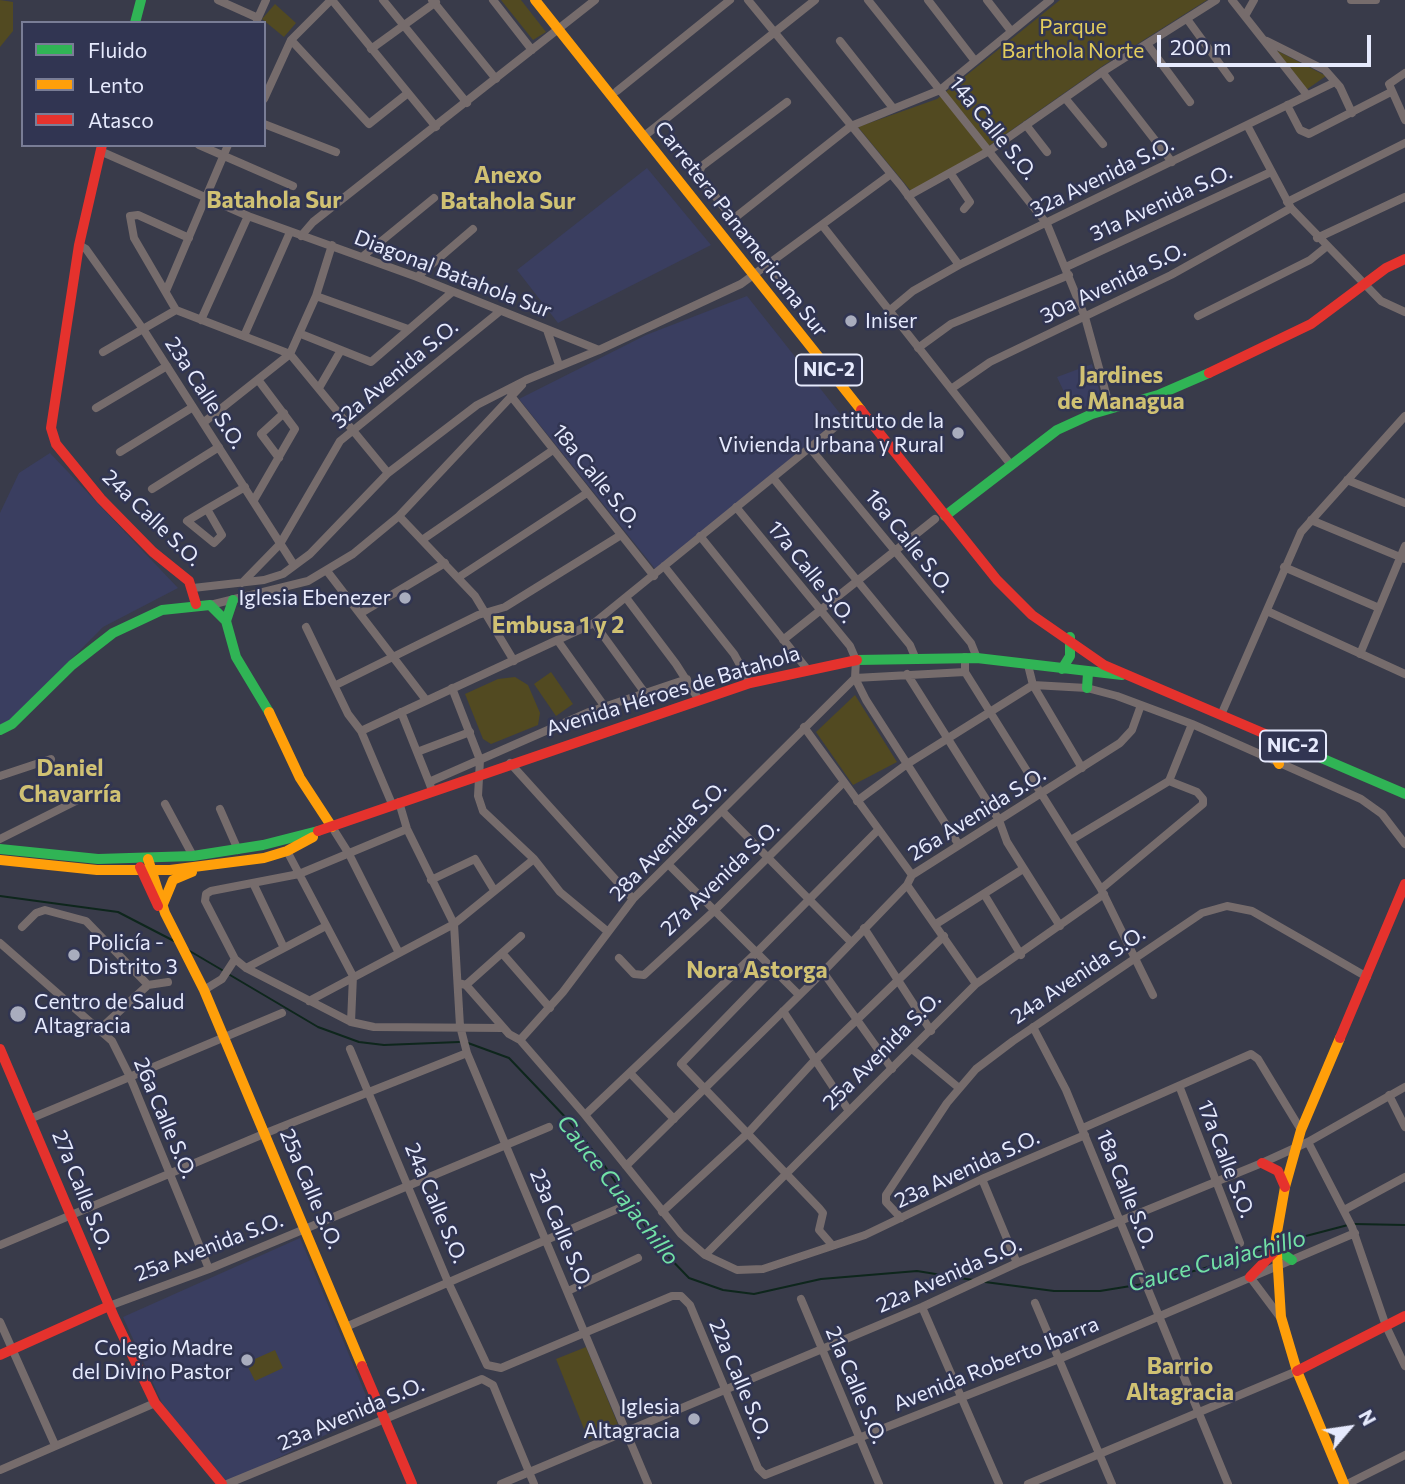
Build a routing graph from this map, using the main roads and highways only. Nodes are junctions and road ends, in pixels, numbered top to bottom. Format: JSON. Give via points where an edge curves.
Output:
{"nodes":[{"id":1,"x":141,"y":0,"type":"edge"},
{"id":2,"x":535,"y":0,"type":"edge"},
{"id":3,"x":545,"y":0,"type":"edge"},
{"id":4,"x":136,"y":21,"type":"edge"},
{"id":5,"x":561,"y":27,"type":"junction"},
{"id":6,"x":646,"y":134,"type":"junction"},
{"id":7,"x":101,"y":148,"type":"edge"},
{"id":8,"x":1405,"y":258,"type":"edge"},
{"id":9,"x":944,"y":515,"type":"junction"},
{"id":10,"x":233,"y":600,"type":"road end"},
{"id":11,"x":196,"y":604,"type":"junction"},
{"id":12,"x":226,"y":621,"type":"junction"},
{"id":13,"x":1071,"y":640,"type":"junction"},
{"id":14,"x":1062,"y":669,"type":"junction"},
{"id":15,"x":1088,"y":673,"type":"junction"},
{"id":16,"x":1132,"y":676,"type":"junction"},
{"id":17,"x":1087,"y":688,"type":"road end"},
{"id":18,"x":0,"y":730,"type":"edge"},
{"id":19,"x":1264,"y":734,"type":"junction"},
{"id":20,"x":1279,"y":764,"type":"road end"},
{"id":21,"x":1403,"y":791,"type":"edge"},
{"id":22,"x":1405,"y":806,"type":"edge"},
{"id":23,"x":327,"y":829,"type":"junction"},
{"id":24,"x":0,"y":849,"type":"edge"},
{"id":25,"x":144,"y":859,"type":"junction"},
{"id":26,"x":0,"y":860,"type":"edge"},
{"id":27,"x":204,"y":867,"type":"junction"},
{"id":28,"x":110,"y":871,"type":"junction"},
{"id":29,"x":146,"y":871,"type":"junction"},
{"id":30,"x":1405,"y":884,"type":"edge"},
{"id":31,"x":152,"y":897,"type":"junction"},
{"id":32,"x":164,"y":910,"type":"junction"},
{"id":33,"x":0,"y":1049,"type":"edge"},
{"id":34,"x":1262,"y":1163,"type":"road end"},
{"id":35,"x":1285,"y":1186,"type":"junction"},
{"id":36,"x":1276,"y":1246,"type":"junction"},
{"id":37,"x":1292,"y":1260,"type":"road end"},
{"id":38,"x":1250,"y":1277,"type":"road end"},
{"id":39,"x":109,"y":1306,"type":"junction"},
{"id":40,"x":1405,"y":1316,"type":"edge"},
{"id":41,"x":0,"y":1355,"type":"edge"},
{"id":42,"x":1297,"y":1371,"type":"junction"},
{"id":43,"x":224,"y":1484,"type":"edge"},
{"id":44,"x":412,"y":1484,"type":"edge"},
{"id":45,"x":1345,"y":1484,"type":"edge"}],
"edges":[{"from":1,"to":4,"type":"main road"},
{"from":2,"to":5,"type":"main road","name":"Carretera Panamericana Sur","number":"NIC-2"},
{"from":3,"to":5,"type":"main road","name":"Carretera Panamericana Sur","number":"NIC-2"},
{"from":5,"to":6,"type":"main road","name":"Carretera Panamericana Sur","number":"NIC-2"},
{"from":5,"to":6,"type":"main road","name":"Carretera Panamericana Sur","number":"NIC-2","via":[[617,91]]},
{"from":6,"to":9,"type":"main road","name":"Carretera Panamericana Sur","number":"NIC-2","via":[[761,271]]},
{"from":7,"to":11,"type":"main road","name":"24a Calle S.O.","via":[[79,245],[51,428],[56,444],[129,529],[182,573],[193,587]]},
{"from":8,"to":9,"type":"main road","via":[[1311,324],[1197,379],[1057,430]]},
{"from":9,"to":13,"type":"main road","name":"Carretera Panamericana Sur","number":"NIC-2"},
{"from":10,"to":12,"type":"main road"},
{"from":11,"to":12,"type":"main road","via":[[210,605]]},
{"from":11,"to":18,"type":"main road","via":[[150,614],[113,633]]},
{"from":12,"to":23,"type":"main road","via":[[236,657],[263,700]]},
{"from":13,"to":14,"type":"main road","via":[[1070,656]]},
{"from":13,"to":16,"type":"main road","name":"Carretera Panamericana Sur","number":"NIC-2"},
{"from":14,"to":15,"type":"main road","name":"Avenida Héroes de Batahola"},
{"from":14,"to":23,"type":"main road","name":"Avenida Héroes de Batahola","via":[[971,657],[856,660],[807,669],[751,683],[482,774],[430,786]]},
{"from":15,"to":16,"type":"main road","name":"Avenida Héroes de Batahola"},
{"from":15,"to":17,"type":"main road"},
{"from":16,"to":19,"type":"main road","name":"Carretera Panamericana Sur","number":"NIC-2"},
{"from":19,"to":20,"type":"main road"},
{"from":19,"to":21,"type":"main road","name":"Carretera Panamericana Sur","number":"NIC-2"},
{"from":21,"to":22,"type":"main road"},
{"from":23,"to":25,"type":"main road","name":"Avenida Héroes de Batahola","via":[[238,850]]},
{"from":23,"to":27,"type":"main road","name":"Avenida Héroes de Batahola","via":[[287,851]]},
{"from":24,"to":25,"type":"main road","name":"Avenida Héroes de Batahola"},
{"from":25,"to":29,"type":"main road","name":"25a Calle S.O."},
{"from":26,"to":28,"type":"main road","name":"Avenida Héroes de Batahola"},
{"from":27,"to":29,"type":"main road","name":"Avenida Héroes de Batahola"},
{"from":27,"to":32,"type":"main road","via":[[173,880],[165,893]]},
{"from":28,"to":29,"type":"main road","name":"Avenida Héroes de Batahola"},
{"from":28,"to":31,"type":"main road","via":[[137,882]]},
{"from":29,"to":31,"type":"main road","name":"25a Calle S.O."},
{"from":29,"to":32,"type":"main road","name":"25a Calle S.O."},
{"from":30,"to":35,"type":"main road","via":[[1301,1130]]},
{"from":31,"to":32,"type":"main road","name":"25a Calle S.O."},
{"from":32,"to":44,"type":"main road","name":"25a Calle S.O.","via":[[205,990]]},
{"from":33,"to":39,"type":"main road","name":"27a Calle S.O."},
{"from":34,"to":35,"type":"main road","via":[[1278,1171]]},
{"from":35,"to":36,"type":"main road"},
{"from":36,"to":37,"type":"main road"},
{"from":36,"to":38,"type":"main road"},
{"from":36,"to":42,"type":"main road","via":[[1281,1317]]},
{"from":39,"to":41,"type":"main road","name":"25a Avenida S.O."},
{"from":39,"to":43,"type":"main road","name":"27a Calle S.O.","via":[[155,1403]]},
{"from":40,"to":42,"type":"main road"},
{"from":42,"to":45,"type":"main road"}]}
